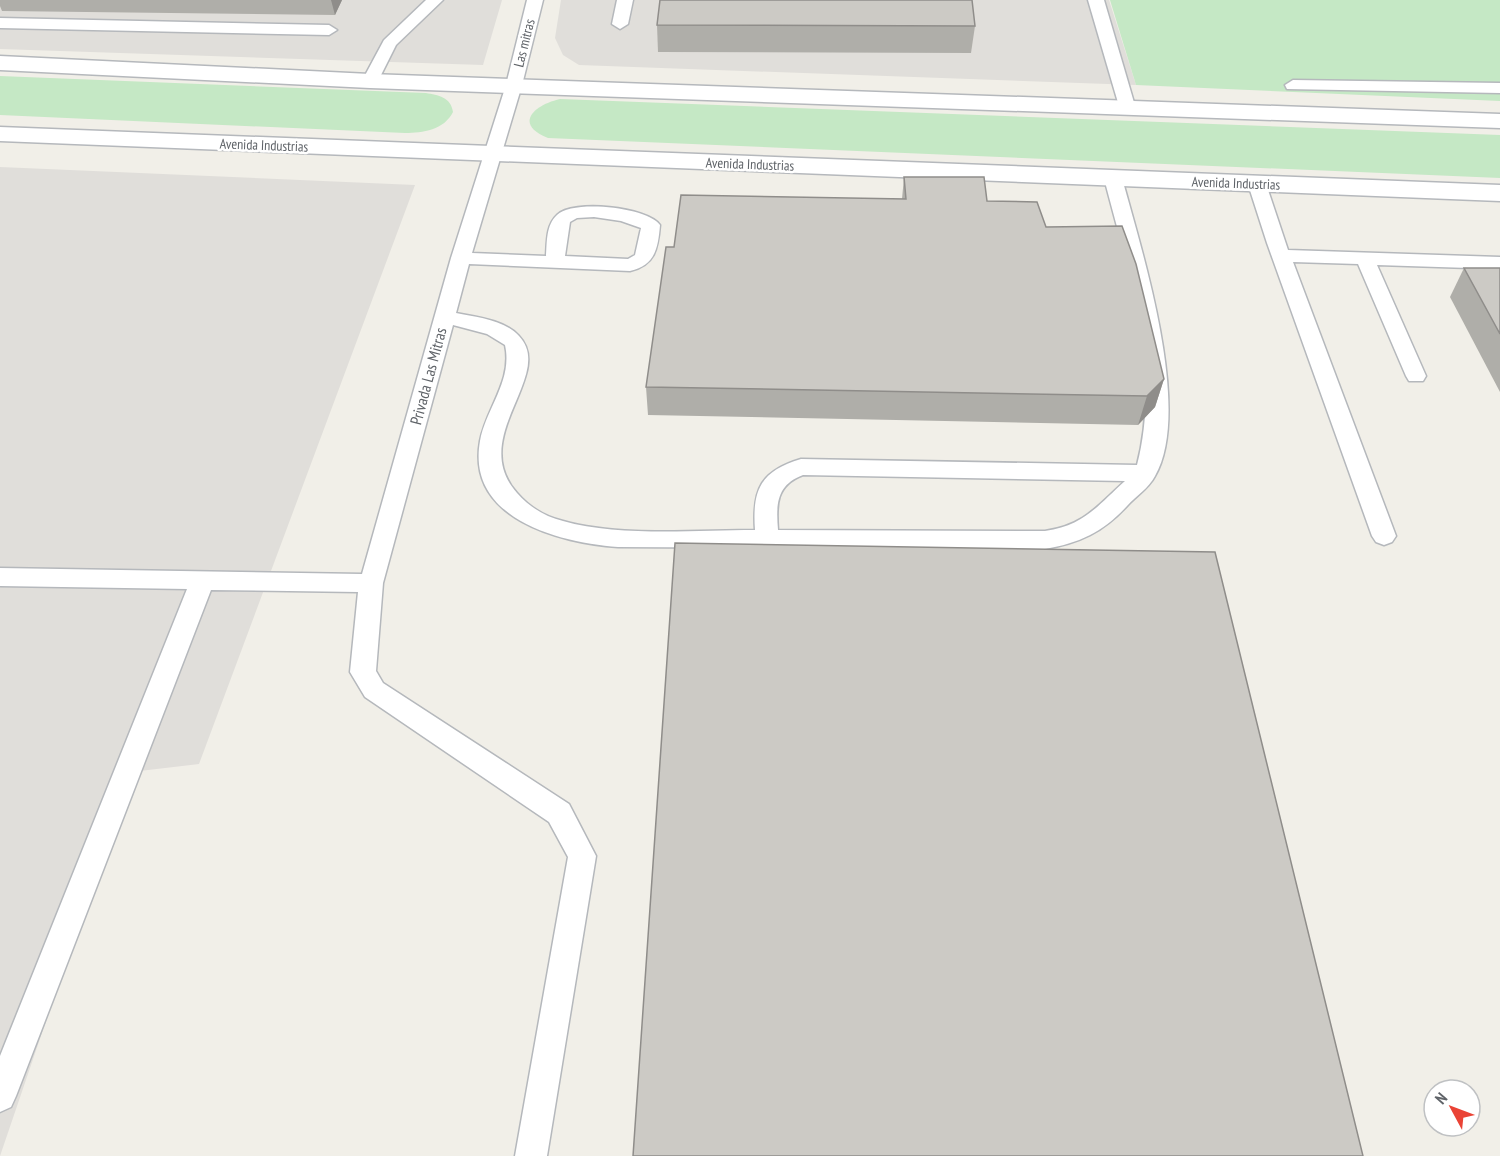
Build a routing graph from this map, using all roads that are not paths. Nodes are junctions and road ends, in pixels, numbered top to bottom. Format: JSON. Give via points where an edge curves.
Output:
{"nodes":[{"id":1,"x":435,"y":0,"type":"edge"},
{"id":2,"x":535,"y":0,"type":"edge"},
{"id":3,"x":625,"y":0,"type":"edge"},
{"id":4,"x":1096,"y":0,"type":"edge"},
{"id":5,"x":0,"y":23,"type":"edge"},
{"id":6,"x":620,"y":24,"type":"dead end"},
{"id":7,"x":329,"y":30,"type":"dead end"},
{"id":8,"x":0,"y":63,"type":"edge"},
{"id":9,"x":370,"y":81,"type":"junction"},
{"id":10,"x":514,"y":85,"type":"junction"},
{"id":11,"x":1293,"y":85,"type":"dead end"},
{"id":12,"x":1500,"y":88,"type":"edge"},
{"id":13,"x":1127,"y":106,"type":"junction"},
{"id":14,"x":1500,"y":121,"type":"edge"},
{"id":15,"x":0,"y":134,"type":"edge"},
{"id":16,"x":491,"y":154,"type":"junction"},
{"id":17,"x":1113,"y":178,"type":"junction"},
{"id":18,"x":1257,"y":184,"type":"junction"},
{"id":19,"x":1500,"y":193,"type":"edge"},
{"id":20,"x":1281,"y":256,"type":"junction"},
{"id":21,"x":460,"y":258,"type":"junction"},
{"id":22,"x":1366,"y":261,"type":"junction"},
{"id":23,"x":555,"y":262,"type":"junction"},
{"id":24,"x":1500,"y":263,"type":"edge"},
{"id":25,"x":445,"y":317,"type":"junction"},
{"id":26,"x":1416,"y":376,"type":"dead end"},
{"id":27,"x":1146,"y":473,"type":"junction"},
{"id":28,"x":1384,"y":536,"type":"dead end"},
{"id":29,"x":767,"y":539,"type":"junction"},
{"id":30,"x":0,"y":578,"type":"edge"},
{"id":31,"x":203,"y":580,"type":"junction"},
{"id":32,"x":371,"y":583,"type":"junction"},
{"id":33,"x":0,"y":1096,"type":"edge"},
{"id":34,"x":531,"y":1156,"type":"edge"}],
"edges":[{"from":1,"to":9,"type":"lane","via":[[393,36]]},
{"from":2,"to":10,"type":"lane","name":"Las mitras"},
{"from":3,"to":6,"type":"lane"},
{"from":4,"to":13,"type":"lane"},
{"from":5,"to":7,"type":"lane"},
{"from":8,"to":9,"type":"street"},
{"from":9,"to":10,"type":"street"},
{"from":10,"to":13,"type":"street"},
{"from":10,"to":16,"type":"lane","name":"Privada Las Mitras"},
{"from":11,"to":12,"type":"lane"},
{"from":13,"to":14,"type":"street"},
{"from":15,"to":16,"type":"street","name":"Avenida Industrias"},
{"from":16,"to":17,"type":"street","name":"Avenida Industrias"},
{"from":16,"to":21,"type":"lane","name":"Privada Las Mitras"},
{"from":17,"to":18,"type":"street","name":"Avenida Industrias"},
{"from":17,"to":27,"type":"lane","via":[[1150,320],[1159,424]]},
{"from":18,"to":19,"type":"street","name":"Avenida Industrias"},
{"from":18,"to":20,"type":"lane"},
{"from":20,"to":22,"type":"lane"},
{"from":20,"to":28,"type":"lane"},
{"from":21,"to":23,"type":"lane"},
{"from":21,"to":25,"type":"lane","name":"Privada Las Mitras"},
{"from":22,"to":24,"type":"lane"},
{"from":22,"to":26,"type":"lane"},
{"from":23,"to":23,"type":"lane","via":[[641,262],[647,256],[651,225],[643,219],[610,213],[571,213],[560,224]]},
{"from":25,"to":29,"type":"lane","via":[[496,330],[514,341],[520,354],[498,417],[488,468],[496,488],[531,519],[583,536]]},
{"from":25,"to":32,"type":"lane","name":"Privada Las Mitras"},
{"from":27,"to":29,"type":"lane","via":[[1105,518],[1069,537]]},
{"from":27,"to":29,"type":"lane","via":[[801,467],[786,472],[768,491],[764,503]]},
{"from":30,"to":31,"type":"lane"},
{"from":31,"to":32,"type":"lane"},
{"from":31,"to":33,"type":"lane"},
{"from":32,"to":34,"type":"lane","name":"Privada Las Mitras","via":[[363,672],[374,690],[558,813],[582,856]]}]}
